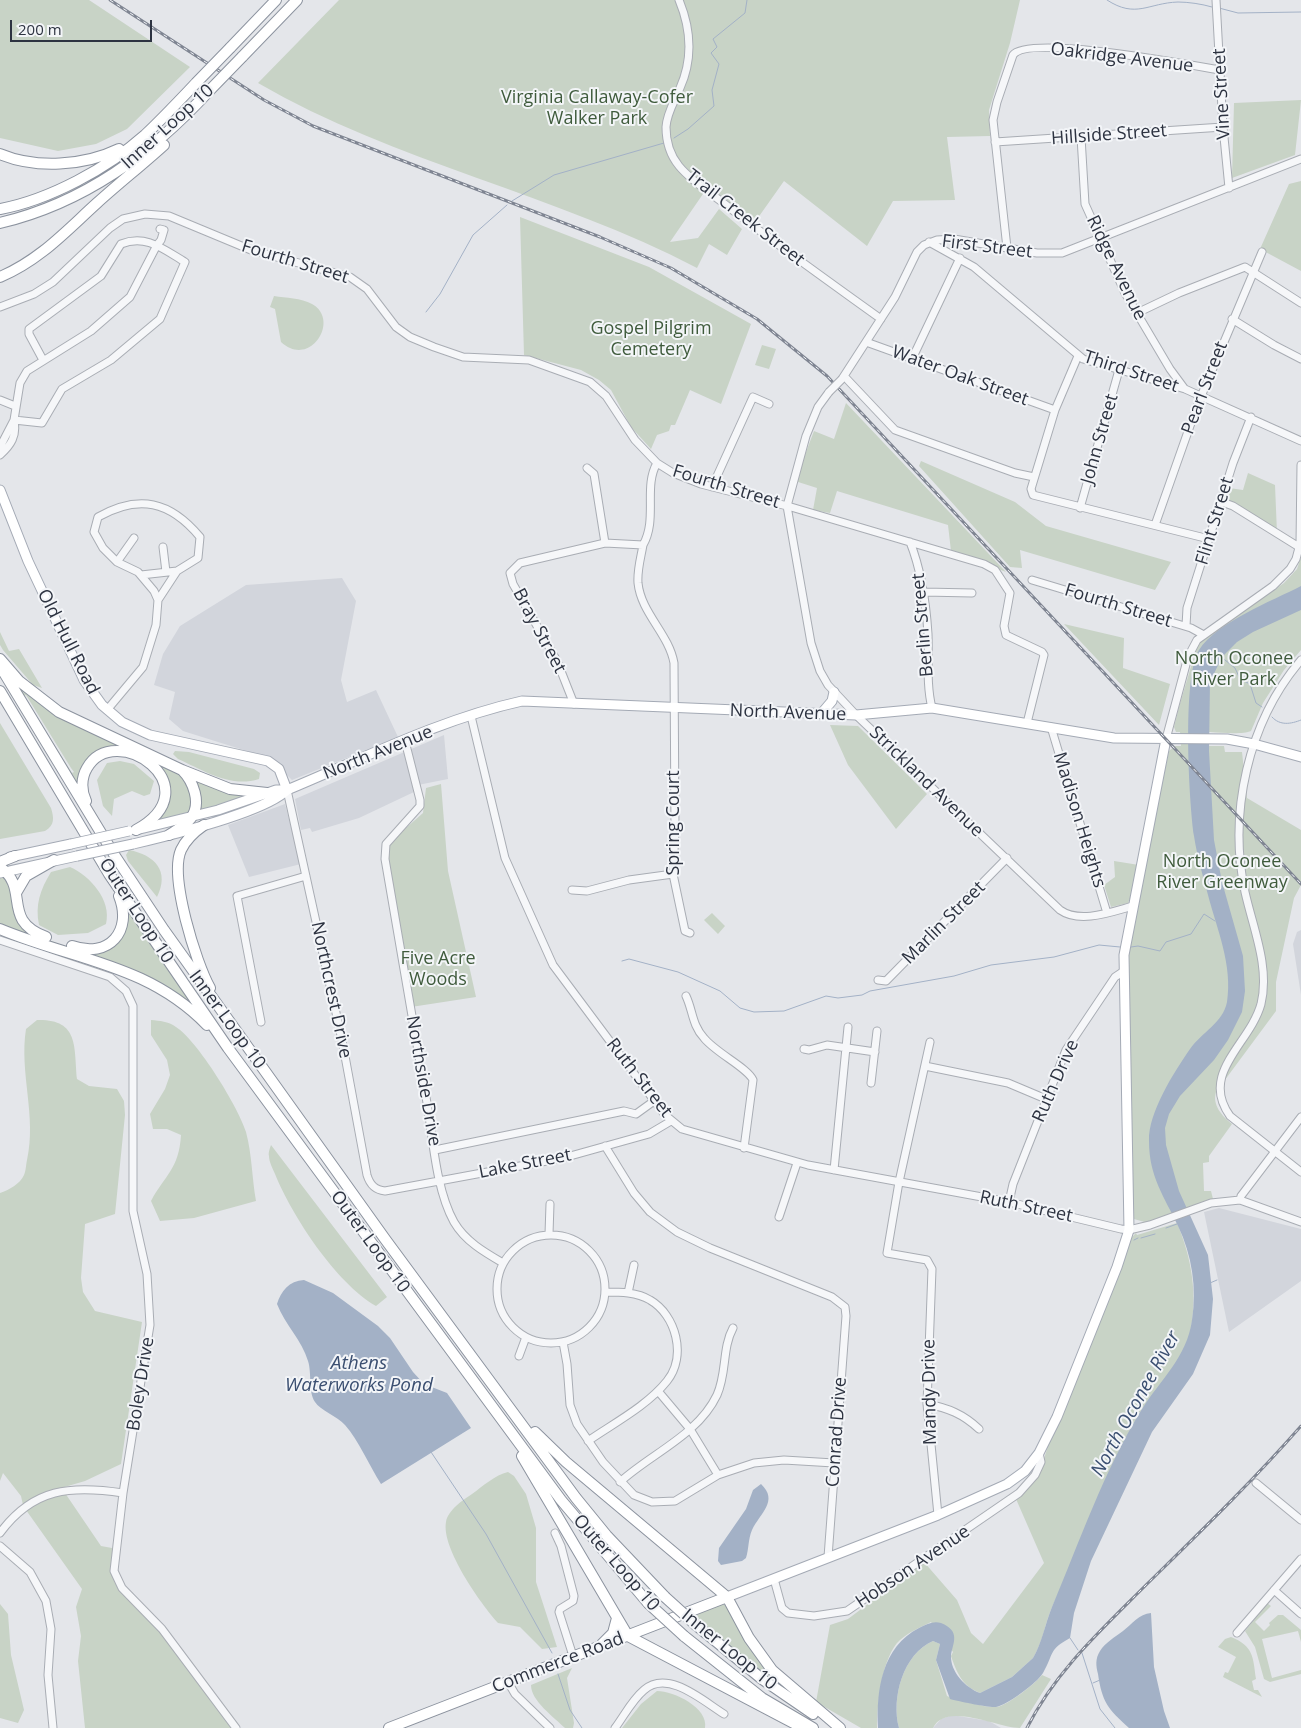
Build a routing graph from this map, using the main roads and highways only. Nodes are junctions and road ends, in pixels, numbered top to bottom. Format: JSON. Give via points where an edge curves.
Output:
{"nodes":[{"id":1,"x":276,"y":0,"type":"edge"},
{"id":2,"x":297,"y":0,"type":"edge"},
{"id":3,"x":187,"y":115,"type":"junction"},
{"id":4,"x":144,"y":136,"type":"junction"},
{"id":5,"x":0,"y":154,"type":"edge"},
{"id":6,"x":0,"y":209,"type":"edge"},
{"id":7,"x":0,"y":224,"type":"edge"},
{"id":8,"x":0,"y":277,"type":"edge"},
{"id":9,"x":0,"y":490,"type":"edge"},
{"id":10,"x":0,"y":658,"type":"edge"},
{"id":11,"x":0,"y":666,"type":"edge"},
{"id":12,"x":0,"y":691,"type":"edge"},
{"id":13,"x":834,"y":692,"type":"road end"},
{"id":14,"x":821,"y":714,"type":"junction"},
{"id":15,"x":1166,"y":740,"type":"junction"},
{"id":16,"x":1301,"y":757,"type":"edge"},
{"id":17,"x":182,"y":770,"type":"junction"},
{"id":18,"x":287,"y":790,"type":"junction"},
{"id":19,"x":267,"y":793,"type":"junction"},
{"id":20,"x":192,"y":818,"type":"junction"},
{"id":21,"x":95,"y":823,"type":"junction"},
{"id":22,"x":204,"y":825,"type":"junction"},
{"id":23,"x":133,"y":830,"type":"junction"},
{"id":24,"x":169,"y":835,"type":"junction"},
{"id":25,"x":15,"y":856,"type":"joint"},
{"id":26,"x":0,"y":860,"type":"edge"},
{"id":27,"x":54,"y":860,"type":"junction"},
{"id":28,"x":2,"y":871,"type":"edge"},
{"id":29,"x":109,"y":874,"type":"junction"},
{"id":30,"x":15,"y":896,"type":"junction"},
{"id":31,"x":0,"y":929,"type":"edge"},
{"id":32,"x":238,"y":1034,"type":"junction"},
{"id":33,"x":228,"y":1048,"type":"junction"},
{"id":34,"x":502,"y":1395,"type":"junction"},
{"id":35,"x":497,"y":1414,"type":"junction"},
{"id":36,"x":727,"y":1597,"type":"junction"},
{"id":37,"x":617,"y":1618,"type":"junction"},
{"id":38,"x":628,"y":1636,"type":"junction"},
{"id":39,"x":601,"y":1646,"type":"junction"},
{"id":40,"x":389,"y":1728,"type":"edge"},
{"id":41,"x":803,"y":1728,"type":"edge"},
{"id":42,"x":813,"y":1728,"type":"edge"},
{"id":43,"x":838,"y":1728,"type":"edge"}],
"edges":[{"from":1,"to":4,"type":"highway","bridge":true},
{"from":2,"to":3,"type":"highway","name":"Inner Loop 10","bridge":true},
{"from":3,"to":7,"type":"highway","name":"Inner Loop 10","via":[[142,155],[106,180],[59,204]]},
{"from":3,"to":8,"type":"highway","via":[[172,138],[64,236]]},
{"from":4,"to":5,"type":"highway","via":[[117,150],[69,163],[40,164]]},
{"from":4,"to":6,"type":"highway","via":[[103,166],[69,184],[29,202]]},
{"from":9,"to":18,"type":"main road","name":"Old Hull Road","via":[[28,562],[84,680],[107,710],[129,726],[150,735],[268,761],[279,769]]},
{"from":10,"to":17,"type":"highway","via":[[19,681],[59,712]]},
{"from":11,"to":21,"type":"highway","name":"Inner Loop 10"},
{"from":12,"to":29,"type":"highway","name":"Outer Loop 10"},
{"from":13,"to":14,"type":"main road","via":[[832,701]]},
{"from":14,"to":15,"type":"main road","name":"North Avenue","via":[[856,715],[932,708],[1114,738]]},
{"from":14,"to":18,"type":"main road","name":"North Avenue","via":[[522,701],[471,716]]},
{"from":15,"to":16,"type":"main road","name":"North Avenue","via":[[1227,739]]},
{"from":15,"to":36,"type":"main road","via":[[1126,938],[1129,1230],[1057,1417],[1039,1453],[1025,1471],[1007,1484],[938,1515]]},
{"from":17,"to":19,"type":"highway","via":[[230,789]]},
{"from":17,"to":20,"type":"highway","via":[[195,791]]},
{"from":18,"to":19,"type":"main road","name":"North Avenue"},
{"from":18,"to":22,"type":"main road","name":"North Avenue","via":[[280,797]]},
{"from":19,"to":20,"type":"main road","name":"North Avenue"},
{"from":20,"to":23,"type":"main road","name":"North Avenue"},
{"from":20,"to":24,"type":"highway"},
{"from":21,"to":23,"type":"highway","via":[[84,797],[84,775],[97,757],[120,750],[150,763],[165,783],[166,794],[161,810],[152,820]]},
{"from":21,"to":32,"type":"highway","name":"Inner Loop 10","via":[[164,930]]},
{"from":22,"to":24,"type":"main road","name":"North Avenue"},
{"from":22,"to":32,"type":"highway","via":[[188,838],[181,850],[178,880],[196,956],[208,984]]},
{"from":23,"to":25,"type":"main road","name":"North Avenue","bridge":true},
{"from":24,"to":27,"type":"main road","name":"North Avenue","bridge":true},
{"from":25,"to":26,"type":"highway"},
{"from":27,"to":28,"type":"main road","name":"North Avenue"},
{"from":27,"to":30,"type":"highway","via":[[26,876]]},
{"from":28,"to":30,"type":"highway","via":[[14,885]]},
{"from":29,"to":30,"type":"highway","via":[[122,902],[123,921],[113,941],[94,950],[77,948],[31,931],[17,914]]},
{"from":29,"to":33,"type":"highway","name":"Outer Loop 10"},
{"from":31,"to":33,"type":"highway","via":[[139,976],[184,1003]]},
{"from":32,"to":34,"type":"highway","name":"Inner Loop 10"},
{"from":33,"to":35,"type":"highway","name":"Outer Loop 10"},
{"from":34,"to":36,"type":"highway","via":[[566,1462]]},
{"from":34,"to":43,"type":"highway","name":"Inner Loop 10","bridge":true,"via":[[607,1536],[665,1598],[762,1679]]},
{"from":35,"to":37,"type":"highway"},
{"from":35,"to":42,"type":"highway","name":"Outer Loop 10","bridge":true,"via":[[561,1500],[648,1603],[762,1698]]},
{"from":36,"to":38,"type":"highway","name":"Commerce Road"},
{"from":36,"to":43,"type":"highway","via":[[749,1638],[772,1670]]},
{"from":37,"to":38,"type":"highway"},
{"from":37,"to":39,"type":"highway","via":[[613,1633]]},
{"from":38,"to":39,"type":"highway","name":"Commerce Road"},
{"from":38,"to":41,"type":"highway"},
{"from":39,"to":40,"type":"highway","name":"Commerce Road"}]}
